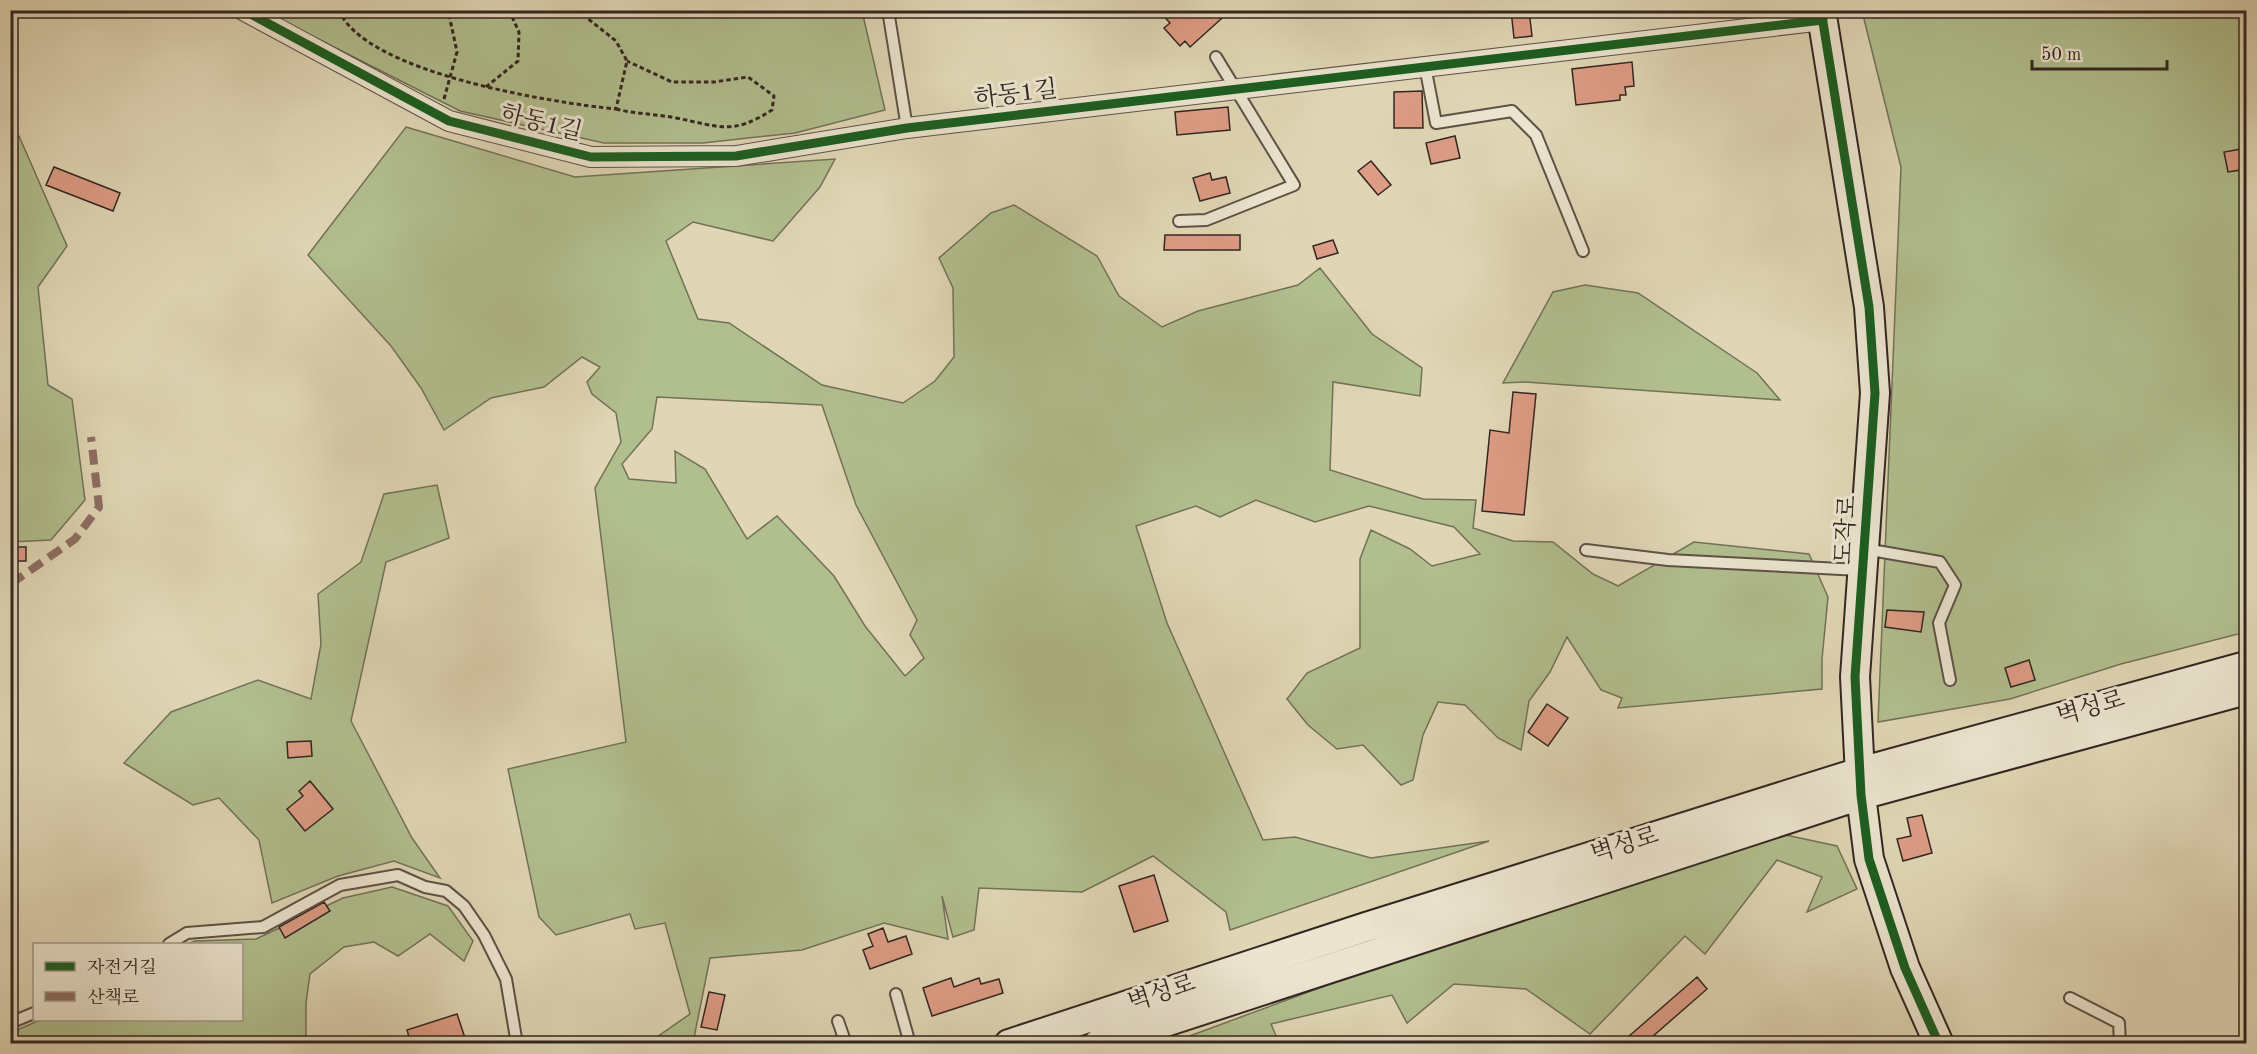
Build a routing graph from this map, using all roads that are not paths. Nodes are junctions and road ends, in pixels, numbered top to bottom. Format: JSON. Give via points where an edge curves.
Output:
{"nodes":[{"id":1,"x":243,"y":10,"type":"edge"},
{"id":2,"x":888,"y":10,"type":"edge"},
{"id":3,"x":264,"y":15,"type":"edge"},
{"id":4,"x":1822,"y":15,"type":"edge"},
{"id":5,"x":1216,"y":57,"type":"dead end"},
{"id":6,"x":1425,"y":66,"type":"junction"},
{"id":7,"x":1236,"y":89,"type":"junction"},
{"id":8,"x":907,"y":128,"type":"junction"},
{"id":9,"x":1179,"y":220,"type":"dead end"},
{"id":10,"x":1583,"y":252,"type":"dead end"},
{"id":11,"x":1586,"y":550,"type":"dead end"},
{"id":12,"x":1864,"y":559,"type":"junction"},
{"id":13,"x":2247,"y":666,"type":"edge"},
{"id":14,"x":1950,"y":680,"type":"dead end"},
{"id":15,"x":2247,"y":690,"type":"edge"},
{"id":16,"x":1861,"y":784,"type":"junction"},
{"id":17,"x":172,"y":943,"type":"edge"},
{"id":18,"x":896,"y":994,"type":"dead end"},
{"id":19,"x":2070,"y":998,"type":"dead end"},
{"id":20,"x":33,"y":1013,"type":"edge"},
{"id":21,"x":838,"y":1021,"type":"dead end"},
{"id":22,"x":10,"y":1023,"type":"edge"},
{"id":23,"x":1107,"y":1042,"type":"edge"},
{"id":24,"x":517,"y":1044,"type":"edge"},
{"id":25,"x":846,"y":1044,"type":"edge"},
{"id":26,"x":910,"y":1044,"type":"edge"},
{"id":27,"x":1009,"y":1044,"type":"edge"},
{"id":28,"x":1939,"y":1044,"type":"edge"},
{"id":29,"x":2120,"y":1044,"type":"edge"}],
"edges":[{"from":1,"to":3,"type":"street","name":"하동1길"},
{"from":2,"to":8,"type":"lane"},
{"from":3,"to":8,"type":"street","name":"하동1길","via":[[449,121],[591,157],[736,156]]},
{"from":4,"to":6,"type":"street","name":"하동1길"},
{"from":4,"to":12,"type":"main road","name":"도작로","via":[[1869,307],[1875,393]]},
{"from":5,"to":7,"type":"lane"},
{"from":6,"to":7,"type":"street","name":"하동1길"},
{"from":6,"to":10,"type":"lane","via":[[1436,123],[1512,111],[1536,135]]},
{"from":7,"to":8,"type":"street","name":"하동1길"},
{"from":7,"to":9,"type":"lane","via":[[1294,185],[1206,220]]},
{"from":11,"to":12,"type":"lane","via":[[1668,560]]},
{"from":12,"to":14,"type":"lane","via":[[1940,562],[1955,585],[1939,623]]},
{"from":12,"to":16,"type":"main road","name":"도작로","via":[[1855,677]]},
{"from":13,"to":16,"type":"main road","name":"벽성로"},
{"from":15,"to":16,"type":"main road","name":"벽성로"},
{"from":16,"to":23,"type":"main road","name":"벽성로"},
{"from":16,"to":27,"type":"main road","name":"벽성로","via":[[1366,927]]},
{"from":16,"to":28,"type":"main road","name":"도작로","via":[[1869,859],[1905,968]]},
{"from":17,"to":24,"type":"lane","via":[[187,933],[263,927],[340,885],[398,875],[446,891],[464,906],[506,979]]},
{"from":18,"to":26,"type":"lane"},
{"from":19,"to":29,"type":"lane","via":[[2119,1023]]},
{"from":20,"to":22,"type":"lane"},
{"from":21,"to":25,"type":"lane"}]}
